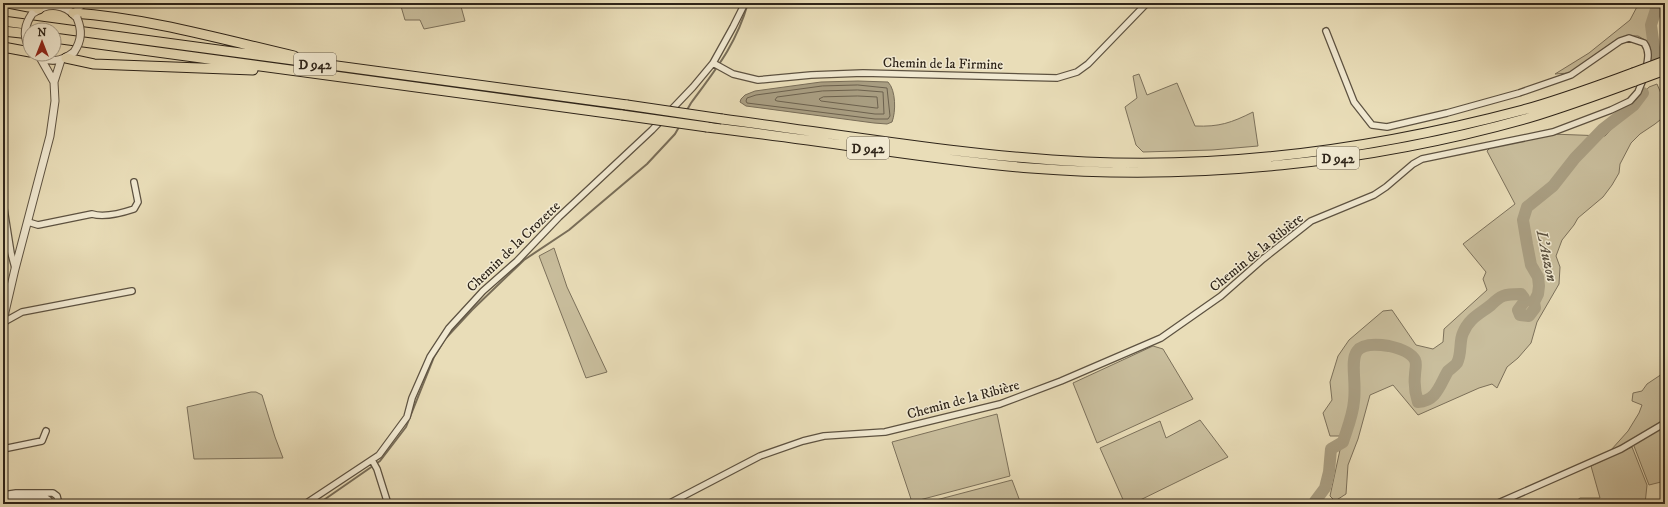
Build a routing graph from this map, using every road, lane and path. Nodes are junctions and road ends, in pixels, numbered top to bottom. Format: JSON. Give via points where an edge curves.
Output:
{"nodes":[{"id":1,"x":8,"y":3,"type":"edge"},
{"id":2,"x":85,"y":3,"type":"edge"},
{"id":3,"x":745,"y":3,"type":"edge"},
{"id":4,"x":1147,"y":3,"type":"edge"},
{"id":5,"x":50,"y":4,"type":"edge"},
{"id":6,"x":36,"y":11,"type":"junction"},
{"id":7,"x":71,"y":11,"type":"edge"},
{"id":8,"x":3,"y":22,"type":"edge"},
{"id":9,"x":28,"y":22,"type":"edge"},
{"id":10,"x":3,"y":31,"type":"edge"},
{"id":11,"x":1326,"y":31,"type":"dead end"},
{"id":12,"x":22,"y":33,"type":"edge"},
{"id":13,"x":62,"y":39,"type":"edge"},
{"id":14,"x":3,"y":47,"type":"edge"},
{"id":15,"x":22,"y":48,"type":"edge"},
{"id":16,"x":63,"y":59,"type":"junction"},
{"id":17,"x":1665,"y":61,"type":"edge"},
{"id":18,"x":44,"y":62,"type":"edge"},
{"id":19,"x":713,"y":62,"type":"junction"},
{"id":20,"x":1665,"y":70,"type":"edge"},
{"id":21,"x":344,"y":72,"type":"junction"},
{"id":22,"x":1634,"y":77,"type":"junction"},
{"id":23,"x":54,"y":82,"type":"junction"},
{"id":24,"x":134,"y":182,"type":"dead end"},
{"id":25,"x":3,"y":202,"type":"edge"},
{"id":26,"x":28,"y":222,"type":"junction"},
{"id":27,"x":15,"y":269,"type":"junction"},
{"id":28,"x":132,"y":291,"type":"dead end"},
{"id":29,"x":4,"y":322,"type":"edge"},
{"id":30,"x":3,"y":330,"type":"edge"},
{"id":31,"x":1665,"y":422,"type":"edge"},
{"id":32,"x":46,"y":431,"type":"dead end"},
{"id":33,"x":3,"y":449,"type":"edge"},
{"id":34,"x":372,"y":460,"type":"junction"},
{"id":35,"x":3,"y":496,"type":"edge"},
{"id":36,"x":51,"y":504,"type":"edge"},
{"id":37,"x":59,"y":504,"type":"edge"},
{"id":38,"x":305,"y":504,"type":"edge"},
{"id":39,"x":388,"y":504,"type":"edge"},
{"id":40,"x":668,"y":504,"type":"edge"},
{"id":41,"x":1496,"y":504,"type":"edge"}],
"edges":[{"from":1,"to":6,"type":"highway"},
{"from":2,"to":7,"type":"street"},
{"from":3,"to":19,"type":"street","name":"Chemin de la Crozette"},
{"from":4,"to":19,"type":"street","name":"Chemin de la Firmine","via":[[1088,64],[1077,72],[1057,78],[851,73],[758,80],[733,74]]},
{"from":5,"to":6,"type":"street"},
{"from":5,"to":7,"type":"street"},
{"from":6,"to":9,"type":"street","bridge":true},
{"from":7,"to":16,"type":"street","bridge":true,"via":[[80,26],[80,42],[74,52]]},
{"from":7,"to":21,"type":"highway","number":"D 942","via":[[148,23]]},
{"from":8,"to":21,"type":"highway","number":"D 942"},
{"from":10,"to":12,"type":"highway"},
{"from":11,"to":40,"type":"street","name":"Chemin de la Ribière","via":[[1350,96],[1372,125],[1379,127],[1448,113],[1571,75],[1620,41],[1629,38],[1644,43],[1648,58],[1638,92],[1630,101],[1553,132],[1418,161],[1374,195],[1311,221],[1222,296],[1161,338],[1000,404],[885,432],[824,436],[804,441],[760,456]]},
{"from":13,"to":21,"type":"highway","number":"D 942"},
{"from":14,"to":15,"type":"highway"},
{"from":16,"to":21,"type":"highway","number":"D 942","via":[[94,64]]},
{"from":16,"to":23,"type":"street"},
{"from":17,"to":22,"type":"highway","number":"D 942","bridge":true},
{"from":18,"to":23,"type":"street"},
{"from":19,"to":34,"type":"street","name":"Chemin de la Crozette","via":[[693,88],[652,130],[483,291],[449,328],[430,357],[412,398],[407,417],[379,455]]},
{"from":20,"to":22,"type":"highway","number":"D 942","bridge":true},
{"from":21,"to":22,"type":"highway","number":"D 942","bridge":true,"via":[[626,105],[948,150],[1089,162],[1180,162],[1246,158],[1363,145],[1525,109]]},
{"from":21,"to":22,"type":"highway","number":"D 942","bridge":true,"via":[[622,115],[947,159],[1030,168],[1123,171],[1246,168],[1338,158],[1435,140],[1528,118]]},
{"from":23,"to":26,"type":"street","via":[[53,124]]},
{"from":24,"to":26,"type":"street","via":[[138,202],[134,209],[38,225]]},
{"from":25,"to":27,"type":"street"},
{"from":26,"to":27,"type":"street"},
{"from":27,"to":29,"type":"street"},
{"from":28,"to":29,"type":"street","via":[[22,312]]},
{"from":29,"to":30,"type":"street"},
{"from":31,"to":41,"type":"street","via":[[1621,449]]},
{"from":32,"to":33,"type":"street","via":[[42,441]]},
{"from":34,"to":38,"type":"street","name":"Chemin de la Crozette"},
{"from":34,"to":39,"type":"street"},
{"from":35,"to":36,"type":"street","via":[[46,498]]},
{"from":35,"to":37,"type":"street","via":[[16,493],[53,493],[57,496]]}]}
